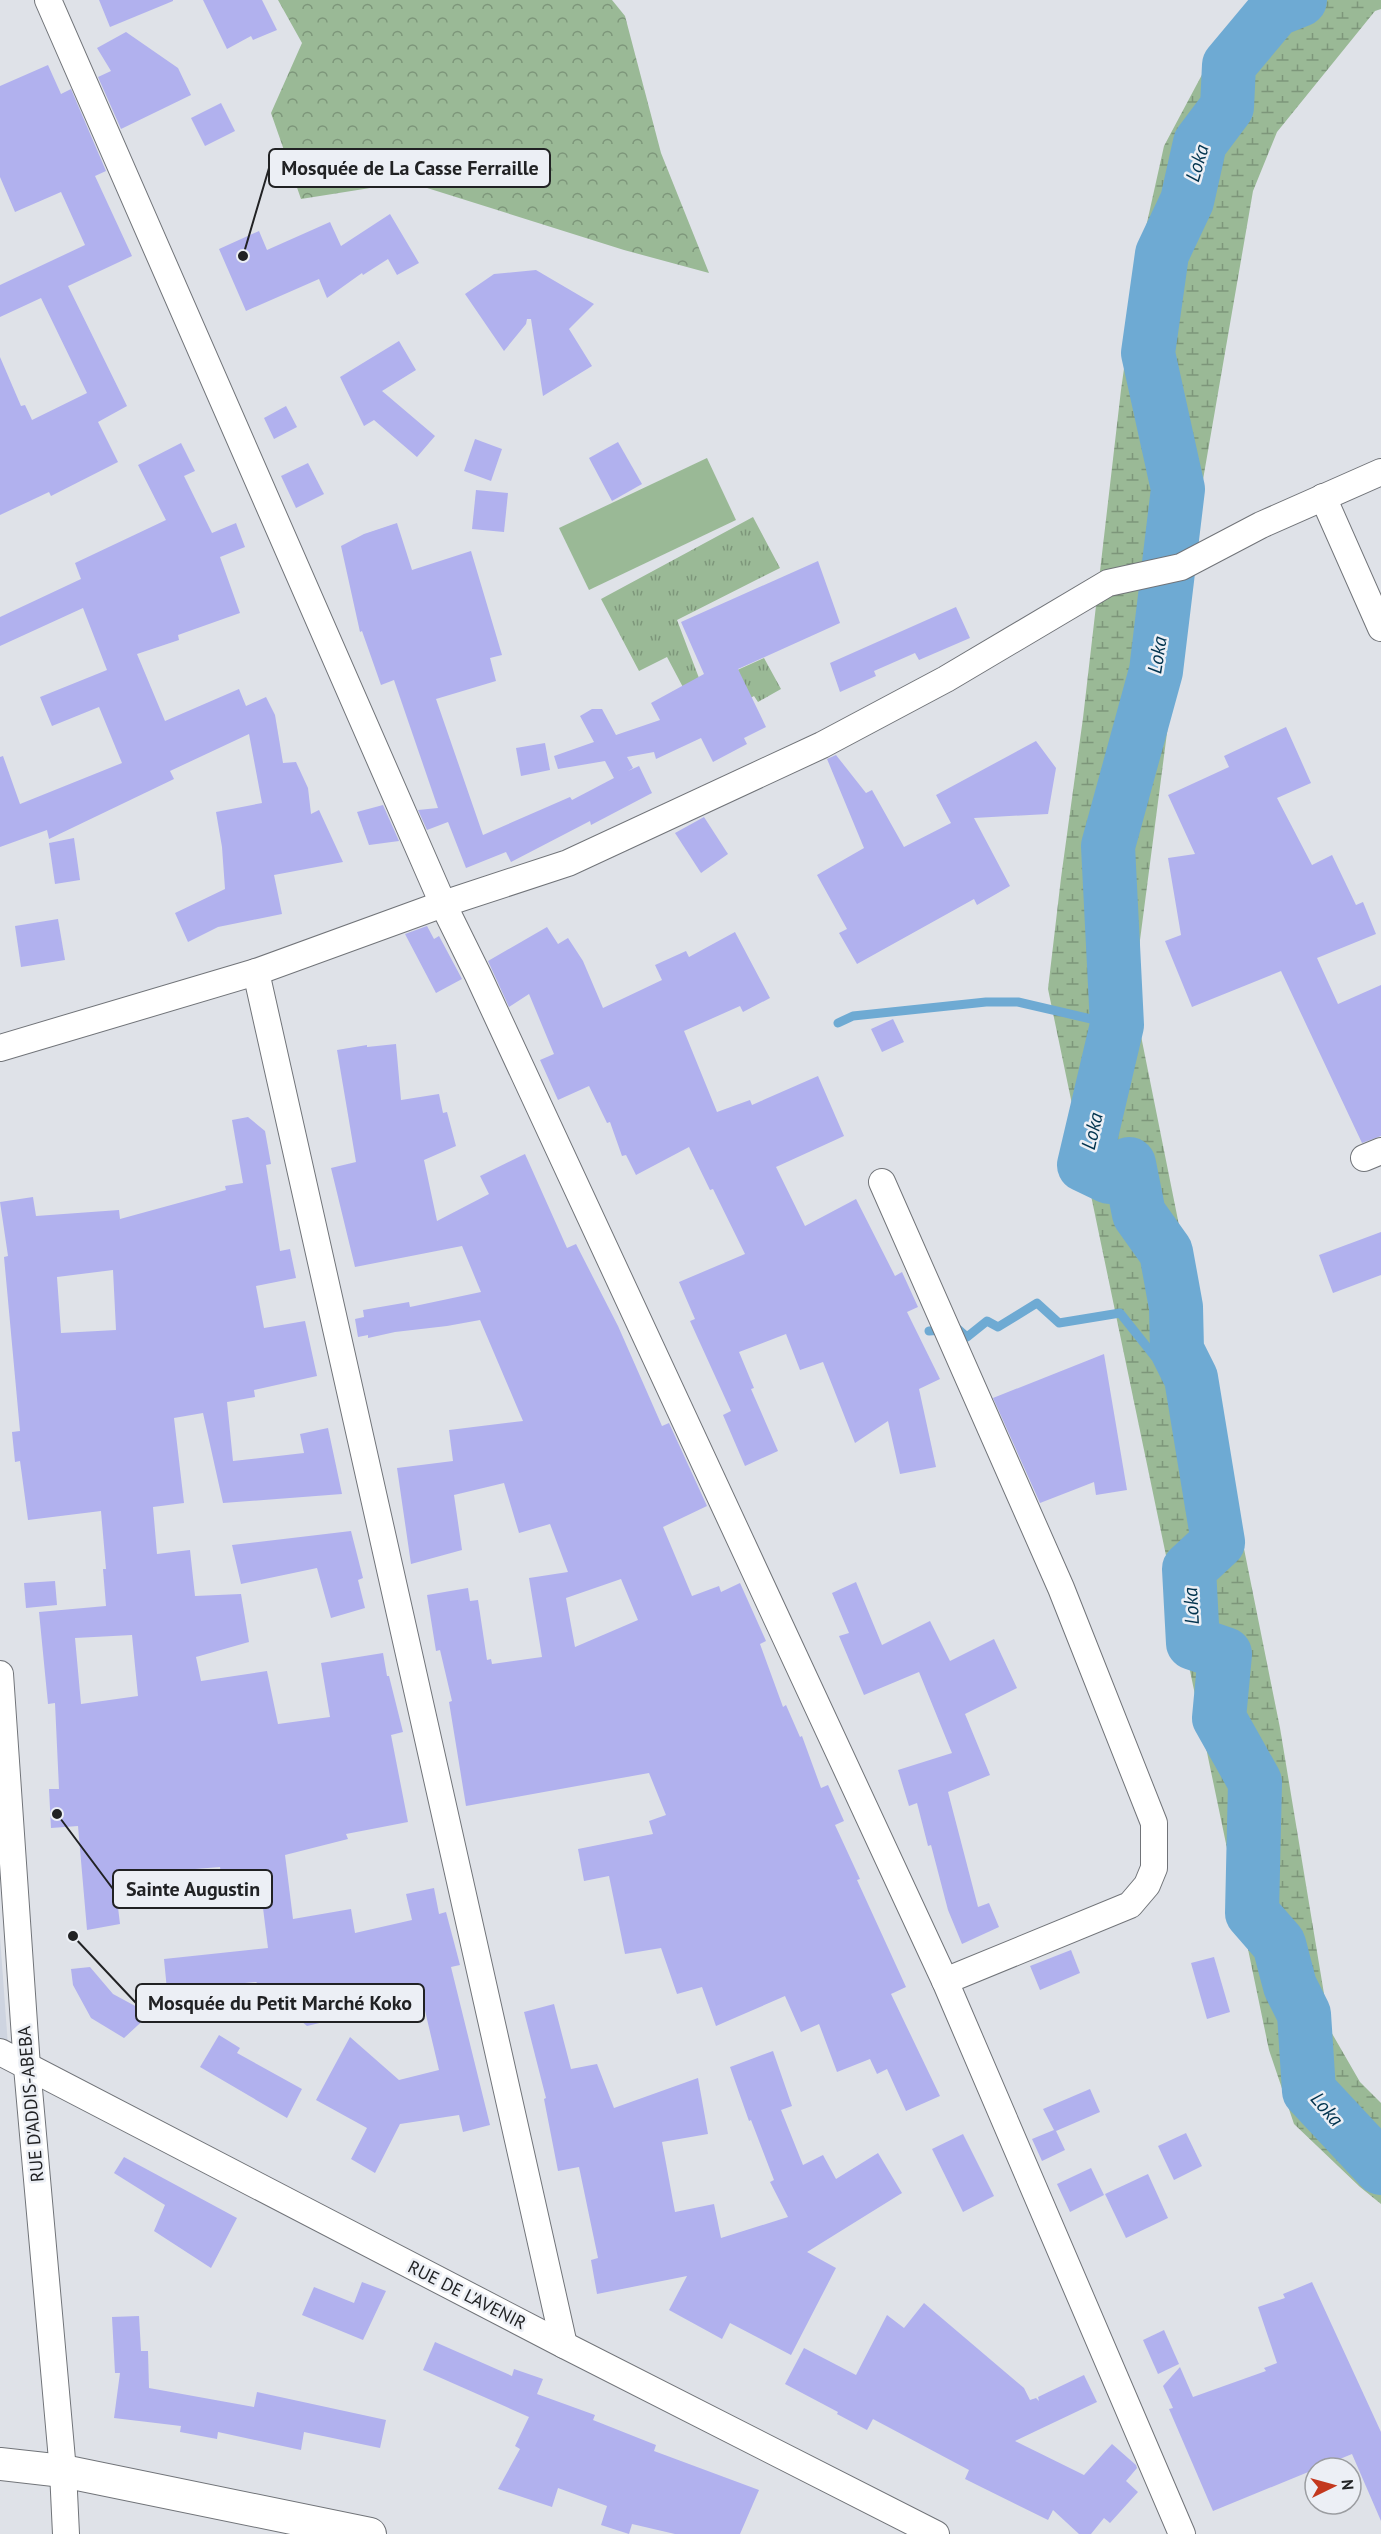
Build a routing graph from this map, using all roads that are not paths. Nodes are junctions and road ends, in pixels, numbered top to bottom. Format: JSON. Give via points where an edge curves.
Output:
{"nodes":[{"id":1,"x":48,"y":0,"type":"edge"},
{"id":2,"x":1381,"y":472,"type":"edge"},
{"id":3,"x":1323,"y":497,"type":"junction"},
{"id":4,"x":1381,"y":628,"type":"edge"},
{"id":5,"x":443,"y":904,"type":"junction"},
{"id":6,"x":256,"y":972,"type":"junction"},
{"id":7,"x":0,"y":1048,"type":"edge"},
{"id":8,"x":882,"y":1182,"type":"dead end"},
{"id":9,"x":0,"y":1674,"type":"edge"},
{"id":10,"x":945,"y":1981,"type":"junction"},
{"id":11,"x":0,"y":2052,"type":"edge"},
{"id":12,"x":27,"y":2067,"type":"junction"},
{"id":13,"x":564,"y":2345,"type":"junction"},
{"id":14,"x":0,"y":2464,"type":"edge"},
{"id":15,"x":63,"y":2471,"type":"junction"},
{"id":16,"x":66,"y":2534,"type":"edge"},
{"id":17,"x":370,"y":2534,"type":"edge"},
{"id":18,"x":936,"y":2534,"type":"edge"},
{"id":19,"x":1182,"y":2534,"type":"edge"}],
"edges":[{"from":1,"to":5,"type":"street"},
{"from":2,"to":3,"type":"street"},
{"from":3,"to":4,"type":"street"},
{"from":3,"to":5,"type":"street","via":[[1181,567],[1108,583],[946,679],[822,745],[567,863]]},
{"from":5,"to":6,"type":"street"},
{"from":5,"to":10,"type":"street"},
{"from":6,"to":7,"type":"street"},
{"from":6,"to":13,"type":"street"},
{"from":8,"to":10,"type":"street","via":[[1061,1588],[1154,1823],[1154,1868],[1147,1885],[1130,1905]]},
{"from":9,"to":12,"type":"street","name":"RUE D'ADDIS-ABEBA"},
{"from":10,"to":19,"type":"street"},
{"from":11,"to":12,"type":"street","name":"RUE DE L'AVENIR"},
{"from":12,"to":13,"type":"street","name":"RUE DE L'AVENIR"},
{"from":12,"to":15,"type":"street","name":"RUE D'ADDIS-ABEBA"},
{"from":13,"to":18,"type":"street","name":"RUE DE L'AVENIR"},
{"from":14,"to":15,"type":"street"},
{"from":15,"to":16,"type":"street","name":"RUE D'ADDIS-ABEBA"},
{"from":15,"to":17,"type":"street"}]}
